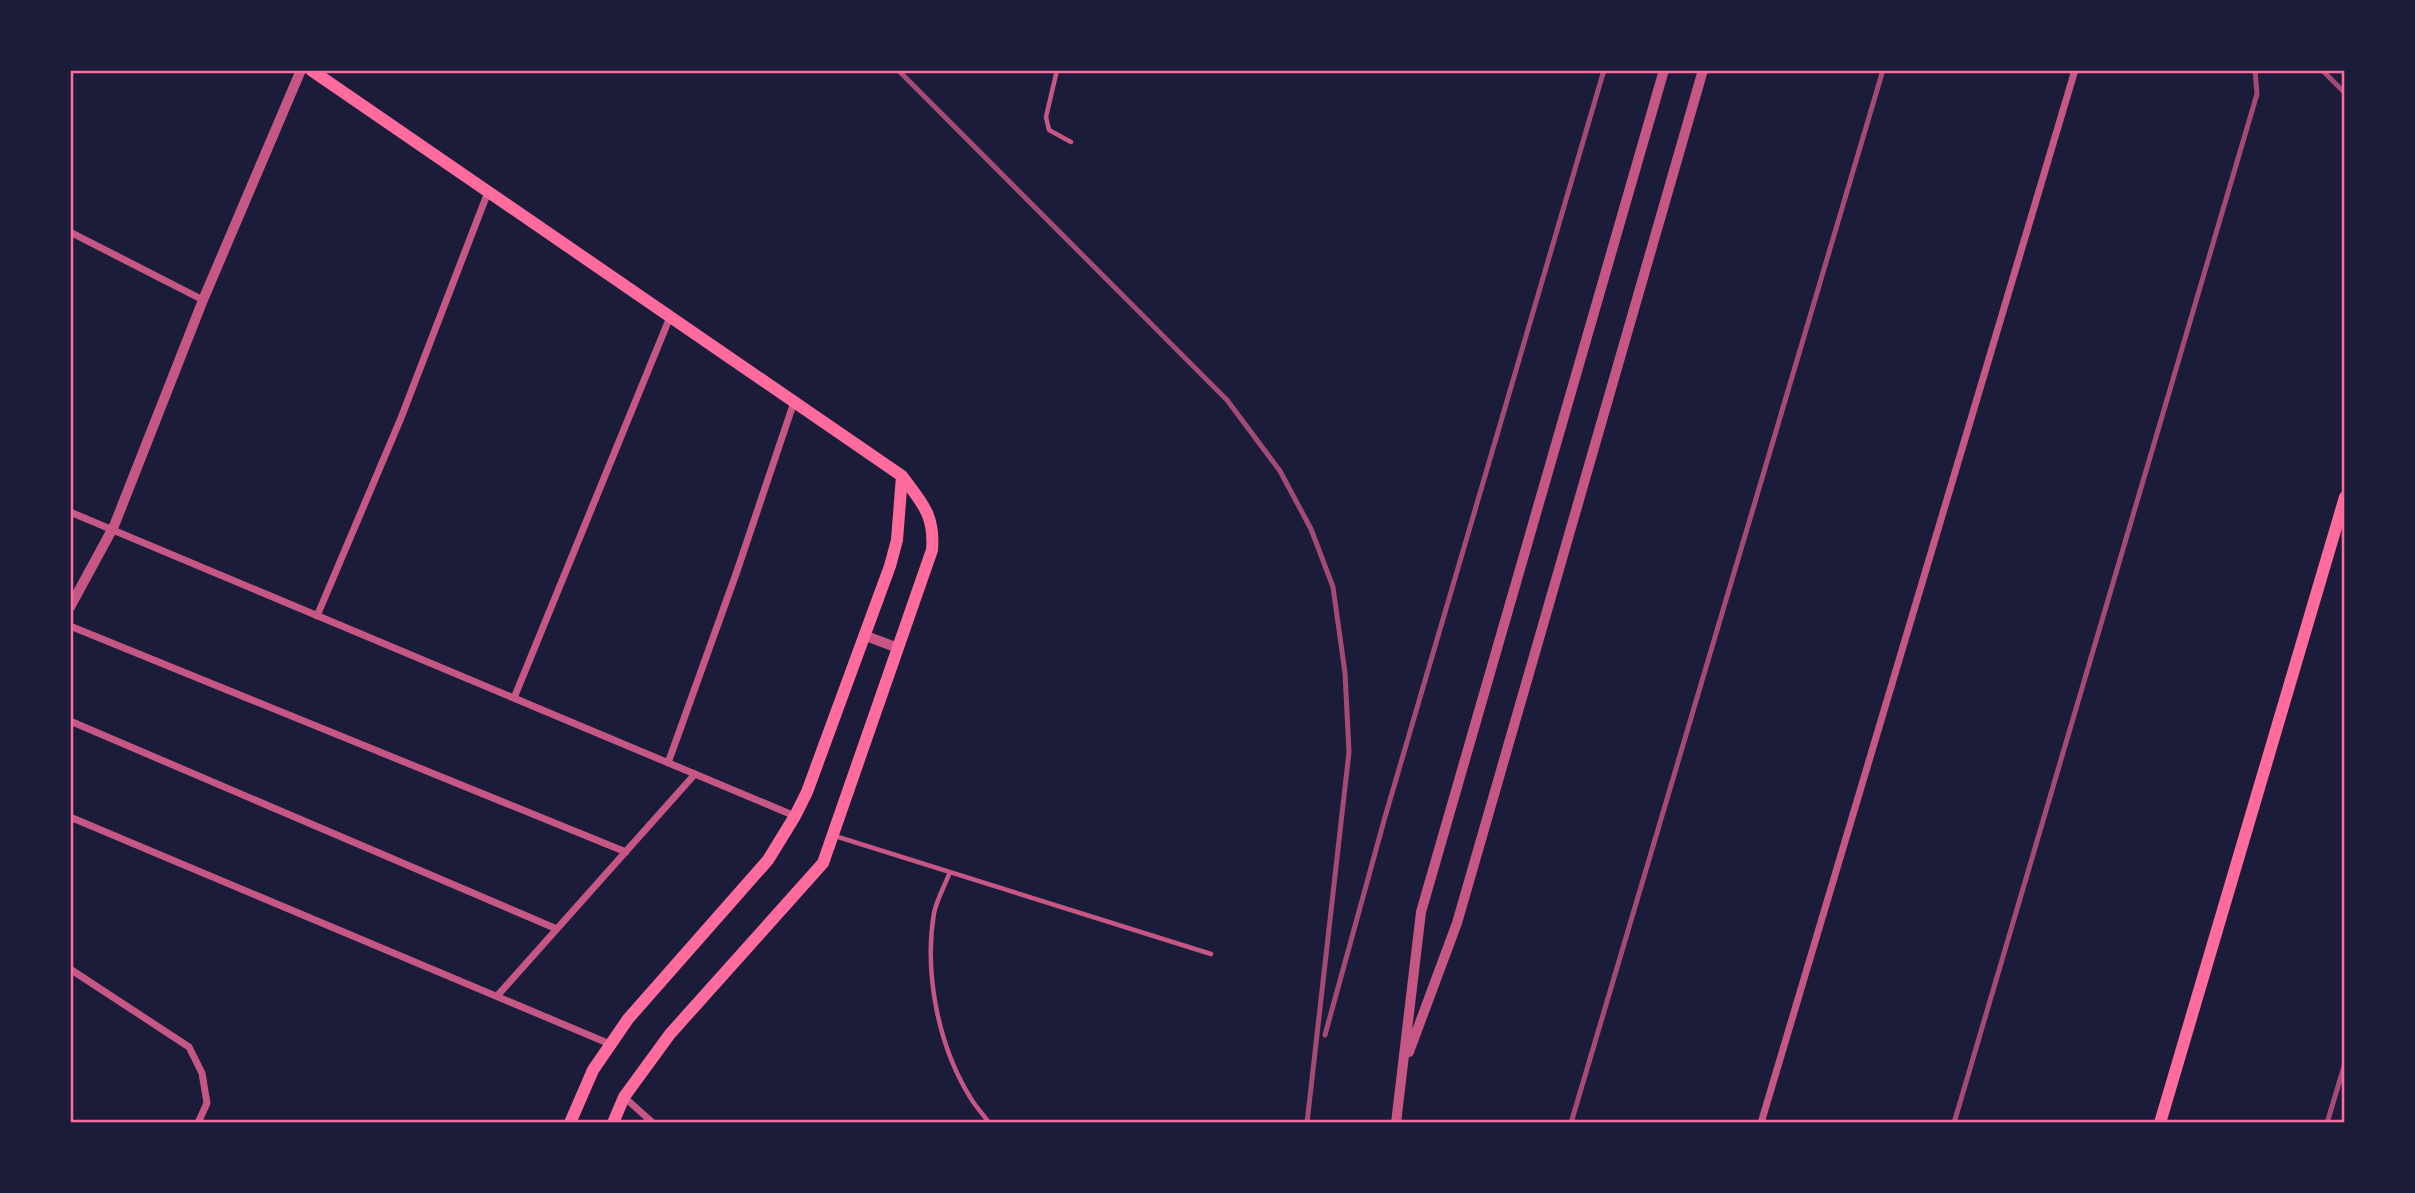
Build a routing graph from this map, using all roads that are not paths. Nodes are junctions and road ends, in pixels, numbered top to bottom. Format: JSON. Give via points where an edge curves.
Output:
{"nodes":[{"id":1,"x":301,"y":70,"type":"edge"},
{"id":2,"x":311,"y":70,"type":"edge"},
{"id":3,"x":1057,"y":70,"type":"edge"},
{"id":4,"x":1664,"y":70,"type":"edge"},
{"id":5,"x":1703,"y":70,"type":"edge"},
{"id":6,"x":2075,"y":70,"type":"edge"},
{"id":7,"x":1072,"y":142,"type":"dead end"},
{"id":8,"x":488,"y":192,"type":"junction"},
{"id":9,"x":70,"y":232,"type":"edge"},
{"id":10,"x":203,"y":300,"type":"junction"},
{"id":11,"x":670,"y":317,"type":"junction"},
{"id":12,"x":794,"y":402,"type":"junction"},
{"id":13,"x":902,"y":477,"type":"junction"},
{"id":14,"x":2345,"y":497,"type":"edge"},
{"id":15,"x":70,"y":512,"type":"edge"},
{"id":16,"x":113,"y":528,"type":"junction"},
{"id":17,"x":70,"y":607,"type":"edge"},
{"id":18,"x":317,"y":616,"type":"junction"},
{"id":19,"x":70,"y":626,"type":"edge"},
{"id":20,"x":866,"y":636,"type":"junction"},
{"id":21,"x":898,"y":648,"type":"junction"},
{"id":22,"x":514,"y":698,"type":"junction"},
{"id":23,"x":70,"y":721,"type":"edge"},
{"id":24,"x":668,"y":763,"type":"junction"},
{"id":25,"x":695,"y":774,"type":"junction"},
{"id":26,"x":795,"y":816,"type":"junction"},
{"id":27,"x":70,"y":817,"type":"edge"},
{"id":28,"x":833,"y":835,"type":"junction"},
{"id":29,"x":626,"y":852,"type":"junction"},
{"id":30,"x":950,"y":872,"type":"junction"},
{"id":31,"x":557,"y":929,"type":"junction"},
{"id":32,"x":1211,"y":954,"type":"dead end"},
{"id":33,"x":70,"y":969,"type":"edge"},
{"id":34,"x":497,"y":996,"type":"junction"},
{"id":35,"x":610,"y":1044,"type":"junction"},
{"id":36,"x":1402,"y":1071,"type":"junction"},
{"id":37,"x":624,"y":1097,"type":"junction"},
{"id":38,"x":198,"y":1123,"type":"edge"},
{"id":39,"x":570,"y":1123,"type":"edge"},
{"id":40,"x":612,"y":1123,"type":"edge"},
{"id":41,"x":653,"y":1123,"type":"edge"},
{"id":42,"x":989,"y":1123,"type":"edge"},
{"id":43,"x":1396,"y":1123,"type":"edge"},
{"id":44,"x":1761,"y":1123,"type":"edge"},
{"id":45,"x":2160,"y":1123,"type":"edge"}],
"edges":[{"from":1,"to":10,"type":"street"},
{"from":2,"to":8,"type":"main road"},
{"from":3,"to":7,"type":"lane","via":[[1046,117],[1049,130]]},
{"from":4,"to":36,"type":"street","via":[[1422,912]]},
{"from":5,"to":36,"type":"street","via":[[1457,923]]},
{"from":6,"to":44,"type":"street"},
{"from":8,"to":11,"type":"main road"},
{"from":8,"to":18,"type":"street","via":[[401,418]]},
{"from":9,"to":10,"type":"street"},
{"from":10,"to":16,"type":"street"},
{"from":11,"to":12,"type":"main road"},
{"from":11,"to":22,"type":"street"},
{"from":12,"to":13,"type":"main road"},
{"from":12,"to":24,"type":"street"},
{"from":13,"to":20,"type":"main road","via":[[897,540]]},
{"from":13,"to":21,"type":"main road","via":[[921,501],[934,529],[932,550]]},
{"from":14,"to":45,"type":"main road"},
{"from":15,"to":16,"type":"street"},
{"from":16,"to":17,"type":"street"},
{"from":16,"to":18,"type":"street"},
{"from":18,"to":22,"type":"street"},
{"from":19,"to":29,"type":"street"},
{"from":20,"to":21,"type":"street"},
{"from":20,"to":26,"type":"main road"},
{"from":21,"to":28,"type":"main road"},
{"from":22,"to":24,"type":"street"},
{"from":23,"to":31,"type":"street"},
{"from":24,"to":25,"type":"street"},
{"from":25,"to":26,"type":"street"},
{"from":25,"to":29,"type":"street"},
{"from":26,"to":35,"type":"main road","via":[[768,860]]},
{"from":27,"to":34,"type":"street"},
{"from":28,"to":30,"type":"lane"},
{"from":28,"to":37,"type":"main road","via":[[823,863],[670,1034]]},
{"from":29,"to":31,"type":"street"},
{"from":30,"to":32,"type":"lane"},
{"from":30,"to":42,"type":"lane","via":[[934,911],[933,998],[946,1045],[970,1097]]},
{"from":31,"to":34,"type":"street"},
{"from":33,"to":38,"type":"street","via":[[189,1048],[202,1073],[207,1103]]},
{"from":34,"to":35,"type":"street"},
{"from":35,"to":39,"type":"main road"},
{"from":36,"to":43,"type":"street"},
{"from":37,"to":40,"type":"main road"},
{"from":37,"to":41,"type":"street"}]}
